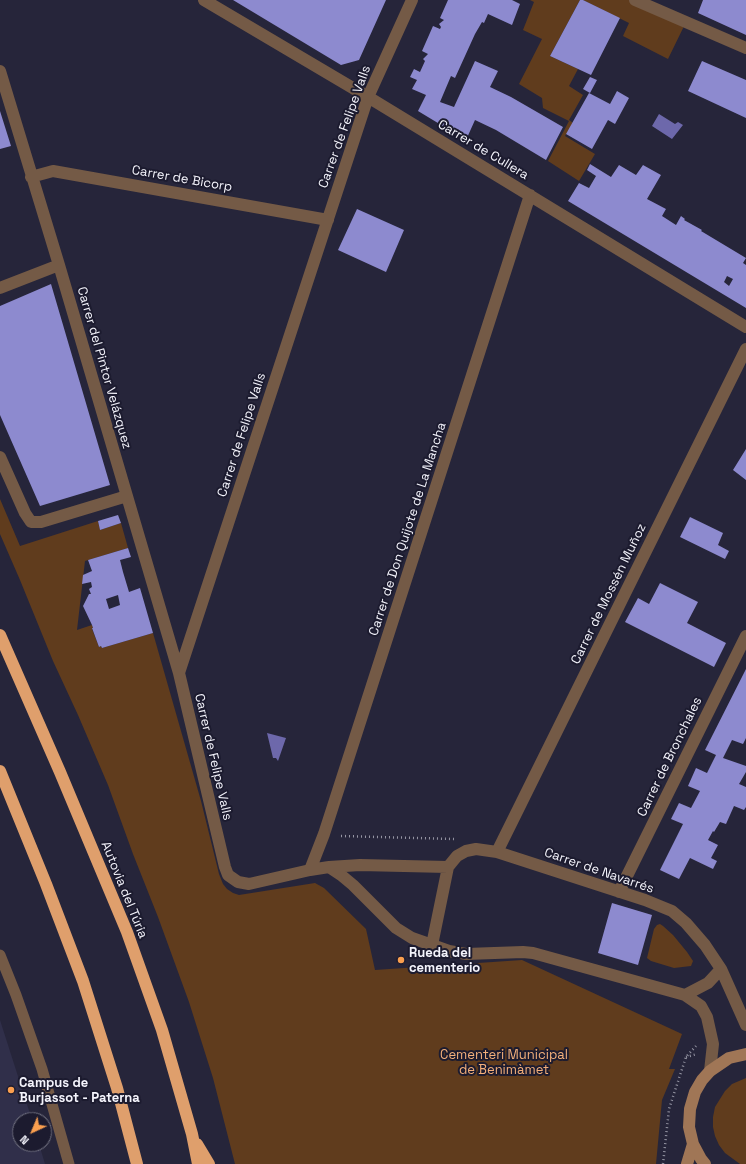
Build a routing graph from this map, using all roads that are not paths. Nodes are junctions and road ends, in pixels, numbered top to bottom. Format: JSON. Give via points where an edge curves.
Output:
{"nodes":[{"id":1,"x":204,"y":0,"type":"edge"},
{"id":2,"x":412,"y":0,"type":"edge"},
{"id":3,"x":635,"y":0,"type":"edge"},
{"id":4,"x":746,"y":48,"type":"edge"},
{"id":5,"x":0,"y":71,"type":"edge"},
{"id":6,"x":368,"y":97,"type":"junction"},
{"id":7,"x":31,"y":176,"type":"junction"},
{"id":8,"x":530,"y":196,"type":"junction"},
{"id":9,"x":328,"y":220,"type":"junction"},
{"id":10,"x":59,"y":265,"type":"junction"},
{"id":11,"x":0,"y":288,"type":"edge"},
{"id":12,"x":746,"y":327,"type":"edge"},
{"id":13,"x":746,"y":349,"type":"edge"},
{"id":14,"x":0,"y":457,"type":"edge"},
{"id":15,"x":127,"y":496,"type":"junction"},
{"id":16,"x":0,"y":635,"type":"edge"},
{"id":17,"x":746,"y":636,"type":"edge"},
{"id":18,"x":179,"y":674,"type":"junction"},
{"id":19,"x":0,"y":771,"type":"edge"},
{"id":20,"x":497,"y":852,"type":"junction"},
{"id":21,"x":448,"y":867,"type":"junction"},
{"id":22,"x":329,"y":868,"type":"junction"},
{"id":23,"x":310,"y":870,"type":"junction"},
{"id":24,"x":619,"y":892,"type":"junction"},
{"id":25,"x":432,"y":946,"type":"junction"},
{"id":26,"x":0,"y":955,"type":"edge"},
{"id":27,"x":722,"y":969,"type":"junction"},
{"id":28,"x":685,"y":995,"type":"junction"},
{"id":29,"x":746,"y":1025,"type":"edge"},
{"id":30,"x":746,"y":1054,"type":"edge"},
{"id":31,"x":710,"y":1071,"type":"junction"},
{"id":32,"x":192,"y":1134,"type":"junction"},
{"id":33,"x":693,"y":1144,"type":"junction"},
{"id":34,"x":69,"y":1164,"type":"edge"},
{"id":35,"x":137,"y":1164,"type":"edge"},
{"id":36,"x":198,"y":1164,"type":"edge"},
{"id":37,"x":209,"y":1164,"type":"edge"},
{"id":38,"x":687,"y":1164,"type":"edge"},
{"id":39,"x":705,"y":1164,"type":"edge"}],
"edges":[{"from":1,"to":6,"type":"street","name":"Carrer de Cullera"},
{"from":2,"to":6,"type":"street","name":"Carrer de Felipe Valls"},
{"from":3,"to":4,"type":"street"},
{"from":5,"to":7,"type":"street","name":"Carrer del Pintor Velázquez"},
{"from":6,"to":8,"type":"street","name":"Carrer de Cullera"},
{"from":6,"to":9,"type":"street","name":"Carrer de Felipe Valls"},
{"from":7,"to":9,"type":"street","name":"Carrer de Bicorp","via":[[53,171]]},
{"from":7,"to":10,"type":"street","name":"Carrer del Pintor Velázquez"},
{"from":8,"to":12,"type":"street","name":"Carrer de Cullera"},
{"from":8,"to":23,"type":"street","name":"Carrer de Don Quijote de La Mancha"},
{"from":9,"to":18,"type":"street","name":"Carrer de Felipe Valls"},
{"from":10,"to":11,"type":"street"},
{"from":10,"to":15,"type":"street","name":"Carrer del Pintor Velázquez"},
{"from":13,"to":20,"type":"street","name":"Carrer de Mossén Muñoz"},
{"from":14,"to":15,"type":"street","via":[[24,513],[31,522],[40,522]]},
{"from":15,"to":18,"type":"street","name":"Carrer del Pintor Velázquez"},
{"from":16,"to":32,"type":"highway","name":"Autovia del Túria","via":[[127,932],[162,1030]]},
{"from":17,"to":24,"type":"street","name":"Carrer de Bronchales"},
{"from":18,"to":23,"type":"street","name":"Carrer de Felipe Valls","via":[[228,875],[238,882],[248,884]]},
{"from":19,"to":35,"type":"highway","via":[[84,981]]},
{"from":20,"to":21,"type":"street","name":"Carrer de Navarrés","via":[[466,850]]},
{"from":20,"to":24,"type":"street","name":"Carrer de Navarrés"},
{"from":21,"to":22,"type":"street","via":[[360,865]]},
{"from":21,"to":25,"type":"street"},
{"from":22,"to":23,"type":"street"},
{"from":22,"to":25,"type":"street","via":[[353,885],[396,928]]},
{"from":24,"to":27,"type":"street","name":"Carrer de Navarrés","via":[[672,911],[705,945]]},
{"from":25,"to":28,"type":"street","via":[[466,954],[523,952]]},
{"from":26,"to":34,"type":"lane","via":[[42,1069]]},
{"from":27,"to":28,"type":"street","via":[[708,982]]},
{"from":27,"to":29,"type":"street","name":"Carrer de Navarrés"},
{"from":28,"to":31,"type":"street","via":[[701,1006],[707,1017],[713,1044]]},
{"from":30,"to":31,"type":"main road","via":[[729,1058]]},
{"from":31,"to":33,"type":"main road","via":[[695,1092],[690,1109],[689,1127]]},
{"from":32,"to":36,"type":"highway","name":"Autovia del Túria"},
{"from":32,"to":37,"type":"highway"},
{"from":33,"to":38,"type":"main road"},
{"from":33,"to":39,"type":"main road"}]}
